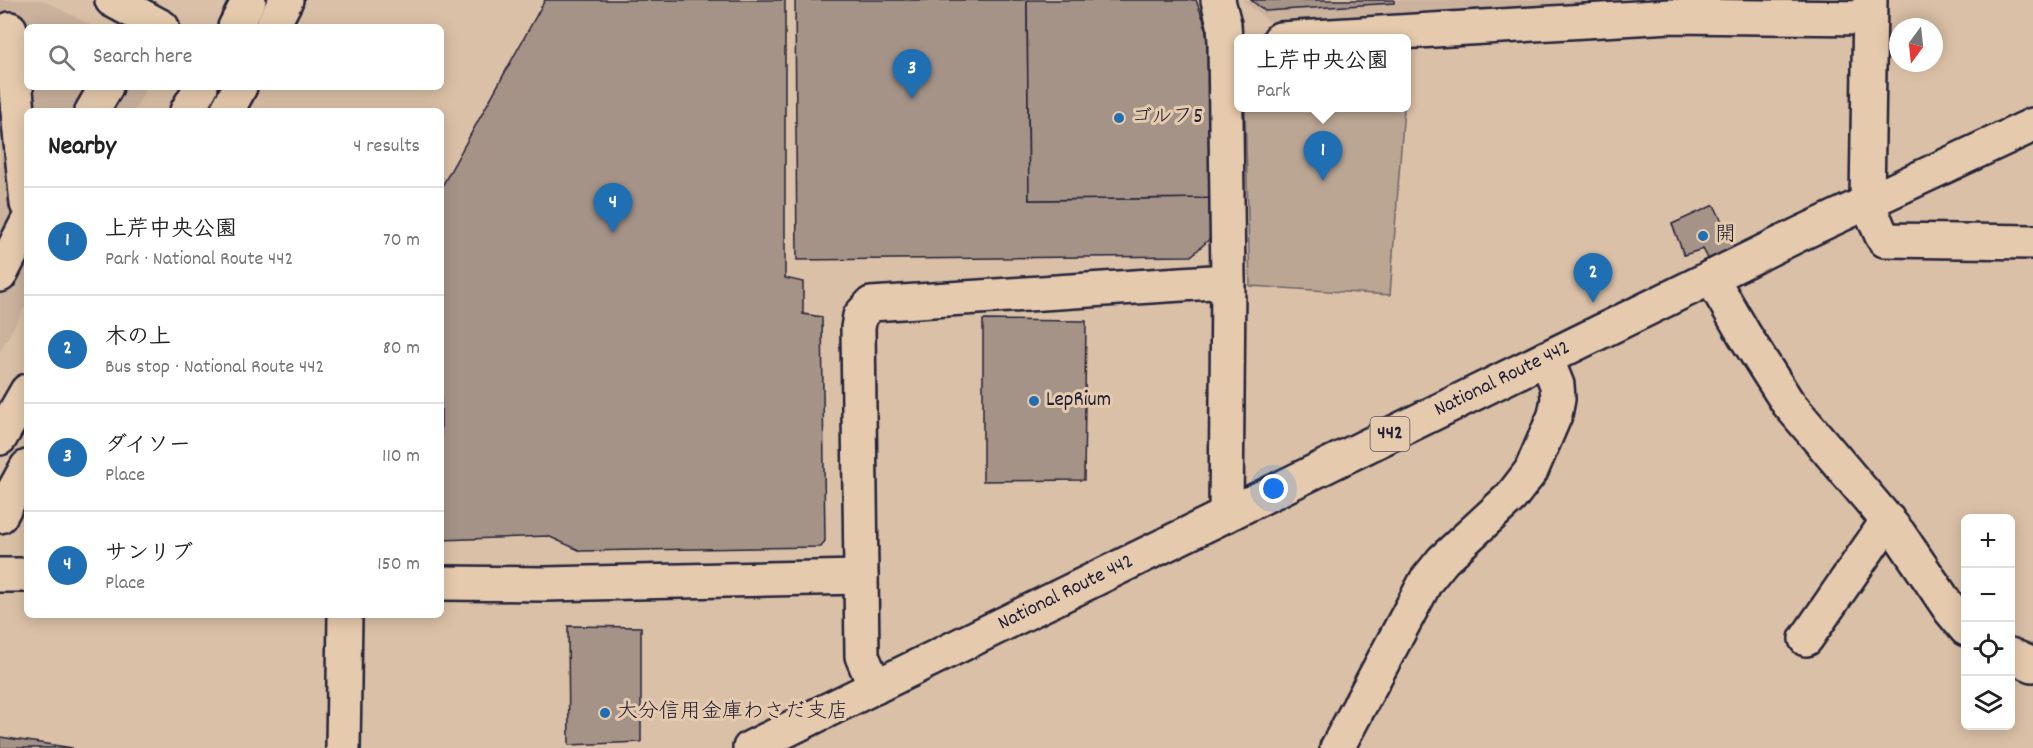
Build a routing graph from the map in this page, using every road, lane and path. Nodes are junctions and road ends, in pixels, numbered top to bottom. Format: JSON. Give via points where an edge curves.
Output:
{"nodes":[{"id":1,"x":112,"y":0,"type":"edge"},
{"id":2,"x":249,"y":0,"type":"edge"},
{"id":3,"x":286,"y":0,"type":"edge"},
{"id":4,"x":1218,"y":0,"type":"edge"},
{"id":5,"x":1869,"y":9,"type":"edge"},
{"id":6,"x":156,"y":24,"type":"edge"},
{"id":7,"x":237,"y":24,"type":"edge"},
{"id":8,"x":274,"y":24,"type":"edge"},
{"id":9,"x":12,"y":32,"type":"edge"},
{"id":10,"x":1365,"y":34,"type":"edge"},
{"id":11,"x":1232,"y":41,"type":"edge"},
{"id":12,"x":104,"y":90,"type":"edge"},
{"id":13,"x":199,"y":90,"type":"edge"},
{"id":14,"x":238,"y":90,"type":"edge"},
{"id":15,"x":94,"y":108,"type":"edge"},
{"id":16,"x":189,"y":108,"type":"edge"},
{"id":17,"x":229,"y":108,"type":"edge"},
{"id":18,"x":2030,"y":128,"type":"edge"},
{"id":19,"x":24,"y":170,"type":"edge"},
{"id":20,"x":1867,"y":202,"type":"junction"},
{"id":21,"x":24,"y":230,"type":"edge"},
{"id":22,"x":2033,"y":242,"type":"edge"},
{"id":23,"x":9,"y":262,"type":"edge"},
{"id":24,"x":1712,"y":277,"type":"junction"},
{"id":25,"x":1228,"y":282,"type":"junction"},
{"id":26,"x":1546,"y":358,"type":"junction"},
{"id":27,"x":24,"y":396,"type":"edge"},
{"id":28,"x":0,"y":438,"type":"edge"},
{"id":29,"x":24,"y":472,"type":"edge"},
{"id":30,"x":1226,"y":515,"type":"junction"},
{"id":31,"x":0,"y":516,"type":"edge"},
{"id":32,"x":1888,"y":520,"type":"junction"},
{"id":33,"x":0,"y":575,"type":"edge"},
{"id":34,"x":24,"y":575,"type":"edge"},
{"id":35,"x":861,"y":577,"type":"junction"},
{"id":36,"x":444,"y":583,"type":"edge"},
{"id":37,"x":345,"y":618,"type":"edge"},
{"id":38,"x":1961,"y":624,"type":"edge"},
{"id":39,"x":1806,"y":639,"type":"dead end"},
{"id":40,"x":2015,"y":657,"type":"edge"},
{"id":41,"x":2033,"y":665,"type":"edge"},
{"id":42,"x":875,"y":687,"type":"junction"},
{"id":43,"x":757,"y":746,"type":"edge"},
{"id":44,"x":1341,"y":747,"type":"edge"},
{"id":45,"x":343,"y":748,"type":"edge"}],
"edges":[{"from":1,"to":6,"type":"main road"},
{"from":2,"to":7,"type":"main road"},
{"from":3,"to":8,"type":"main road"},
{"from":4,"to":11,"type":"main road"},
{"from":5,"to":10,"type":"main road"},
{"from":5,"to":20,"type":"main road"},
{"from":9,"to":19,"type":"main road"},
{"from":11,"to":25,"type":"main road"},
{"from":12,"to":15,"type":"main road"},
{"from":13,"to":16,"type":"main road"},
{"from":14,"to":17,"type":"main road"},
{"from":18,"to":20,"type":"main road","name":"National Route 442","number":"442"},
{"from":20,"to":22,"type":"main road","via":[[1886,240]]},
{"from":20,"to":24,"type":"main road","name":"National Route 442","number":"442"},
{"from":21,"to":23,"type":"main road"},
{"from":24,"to":26,"type":"main road","name":"National Route 442","number":"442"},
{"from":24,"to":32,"type":"main road","via":[[1788,402]]},
{"from":25,"to":30,"type":"main road"},
{"from":25,"to":35,"type":"main road","via":[[871,304],[860,316],[858,328]]},
{"from":26,"to":30,"type":"main road","name":"National Route 442","number":"442"},
{"from":26,"to":44,"type":"main road","via":[[1558,399],[1532,471],[1426,581]]},
{"from":27,"to":28,"type":"main road"},
{"from":29,"to":31,"type":"main road"},
{"from":30,"to":42,"type":"main road","name":"National Route 442","number":"442"},
{"from":32,"to":38,"type":"main road"},
{"from":32,"to":39,"type":"main road"},
{"from":33,"to":34,"type":"main road"},
{"from":35,"to":36,"type":"main road"},
{"from":35,"to":42,"type":"main road","via":[[862,656]]},
{"from":37,"to":45,"type":"main road"},
{"from":40,"to":41,"type":"main road"},
{"from":42,"to":43,"type":"main road","name":"National Route 442","number":"442"}]}
